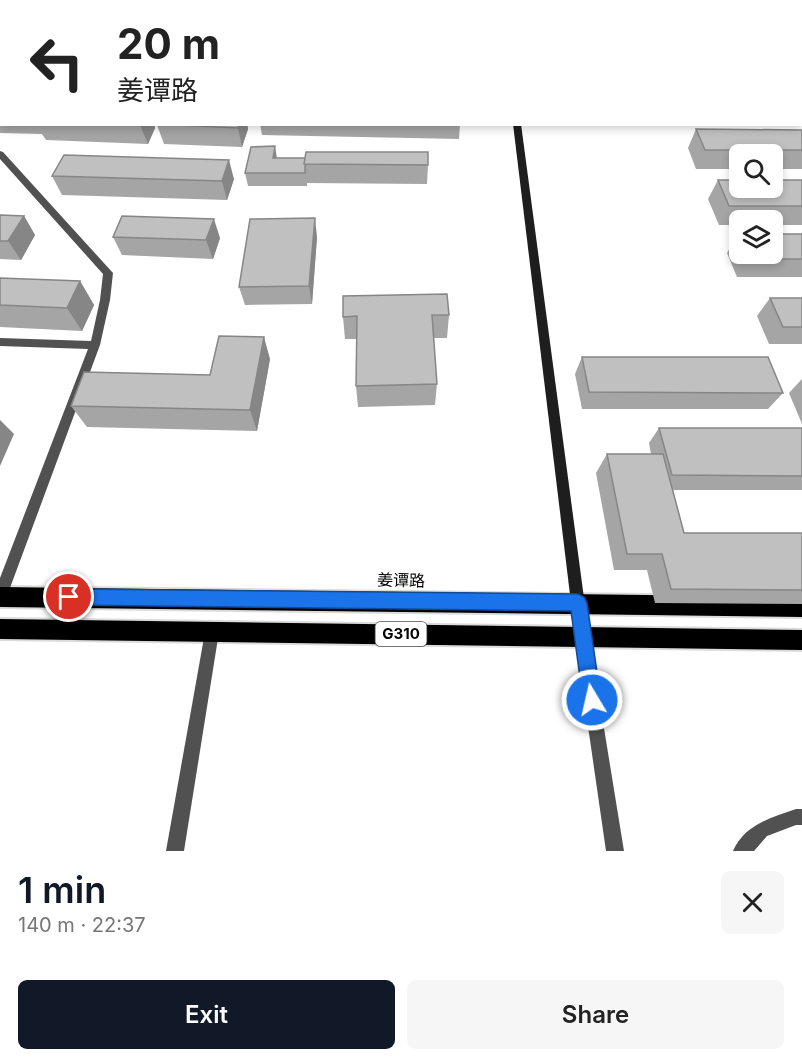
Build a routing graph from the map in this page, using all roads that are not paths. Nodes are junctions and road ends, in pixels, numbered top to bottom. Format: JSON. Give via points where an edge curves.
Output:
{"nodes":[{"id":1,"x":517,"y":126,"type":"edge"},
{"id":2,"x":0,"y":154,"type":"edge"},
{"id":3,"x":0,"y":342,"type":"edge"},
{"id":4,"x":95,"y":345,"type":"junction"},
{"id":5,"x":0,"y":596,"type":"edge"},
{"id":6,"x":578,"y":603,"type":"junction"},
{"id":7,"x":802,"y":607,"type":"edge"},
{"id":8,"x":0,"y":629,"type":"edge"},
{"id":9,"x":212,"y":632,"type":"junction"},
{"id":10,"x":582,"y":636,"type":"junction"},
{"id":11,"x":802,"y":640,"type":"edge"},
{"id":12,"x":802,"y":817,"type":"edge"},
{"id":13,"x":175,"y":851,"type":"edge"},
{"id":14,"x":615,"y":851,"type":"edge"},
{"id":15,"x":742,"y":851,"type":"edge"}],
"edges":[{"from":1,"to":6,"type":"main road"},
{"from":2,"to":4,"type":"street","via":[[108,273]]},
{"from":3,"to":4,"type":"street"},
{"from":4,"to":5,"type":"street"},
{"from":5,"to":6,"type":"highway","name":"姜谭路","number":"G310"},
{"from":6,"to":7,"type":"highway","name":"姜谭路","number":"G310"},
{"from":6,"to":10,"type":"main road"},
{"from":8,"to":9,"type":"highway","number":"G310"},
{"from":9,"to":10,"type":"highway","number":"G310"},
{"from":9,"to":13,"type":"street"},
{"from":10,"to":11,"type":"highway","number":"G310"},
{"from":10,"to":14,"type":"street"},
{"from":12,"to":15,"type":"street","via":[[761,830]]}]}
